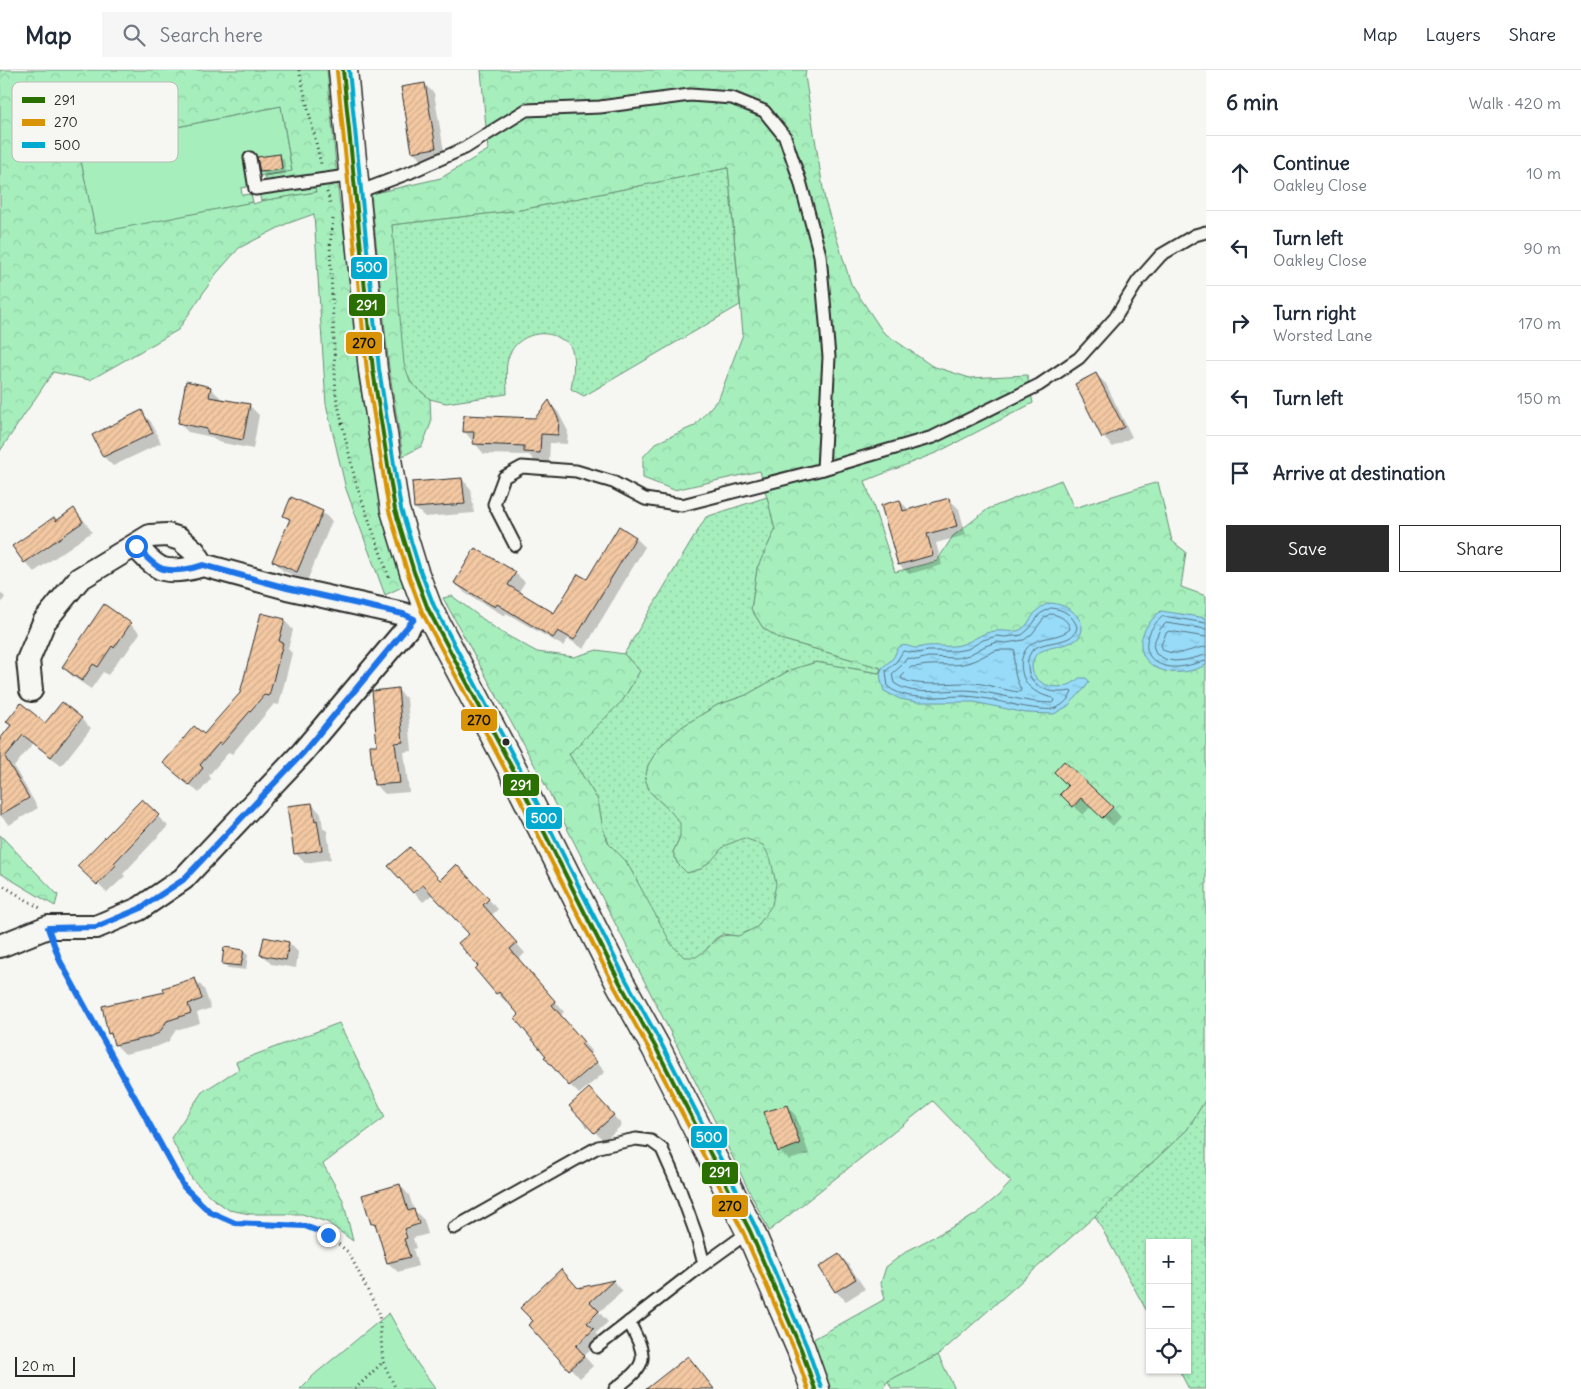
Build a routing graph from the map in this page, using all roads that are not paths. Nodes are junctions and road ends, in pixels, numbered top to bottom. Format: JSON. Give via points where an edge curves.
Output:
{"nodes":[{"id":1,"x":343,"y":70,"type":"edge"},
{"id":2,"x":250,"y":158,"type":"dead end"},
{"id":3,"x":355,"y":184,"type":"junction"},
{"id":4,"x":1206,"y":232,"type":"edge"},
{"id":5,"x":823,"y":470,"type":"junction"},
{"id":6,"x":515,"y":545,"type":"dead end"},
{"id":7,"x":136,"y":546,"type":"junction"},
{"id":8,"x":203,"y":565,"type":"junction"},
{"id":9,"x":421,"y":614,"type":"junction"},
{"id":10,"x":31,"y":690,"type":"dead end"},
{"id":11,"x":0,"y":946,"type":"edge"},
{"id":12,"x":454,"y":1228,"type":"dead end"},
{"id":13,"x":750,"y":1231,"type":"junction"},
{"id":14,"x":704,"y":1264,"type":"junction"},
{"id":15,"x":629,"y":1322,"type":"junction"},
{"id":16,"x":597,"y":1347,"type":"dead end"},
{"id":17,"x":615,"y":1389,"type":"edge"},
{"id":18,"x":815,"y":1389,"type":"edge"}],
"edges":[{"from":1,"to":3,"type":"highway"},
{"from":2,"to":3,"type":"lane","via":[[252,193]]},
{"from":3,"to":5,"type":"lane","via":[[411,172],[465,148],[526,110],[600,107],[690,95],[732,98],[764,111],[785,137],[820,255],[829,357]]},
{"from":3,"to":9,"type":"highway","via":[[373,370],[395,510],[414,572]]},
{"from":4,"to":5,"type":"lane","via":[[1161,255],[1138,281],[1115,318],[1079,358],[1039,385],[933,437]]},
{"from":5,"to":6,"type":"lane","via":[[682,506],[645,499],[613,482],[576,471],[522,467],[504,476],[494,504]]},
{"from":7,"to":8,"type":"street","via":[[162,569],[190,570]]},
{"from":7,"to":8,"type":"street","via":[[150,536],[167,535],[180,539],[194,550]]},
{"from":7,"to":10,"type":"street","via":[[79,579],[44,622],[28,660]]},
{"from":8,"to":9,"type":"street","via":[[287,588],[403,614]]},
{"from":9,"to":11,"type":"street","via":[[302,754],[183,880],[139,909],[96,927],[48,928]]},
{"from":9,"to":13,"type":"highway","via":[[513,770]]},
{"from":12,"to":14,"type":"lane","via":[[598,1147],[636,1139],[651,1141],[662,1150],[680,1190]]},
{"from":13,"to":14,"type":"lane"},
{"from":13,"to":18,"type":"highway"},
{"from":14,"to":15,"type":"lane"},
{"from":15,"to":16,"type":"lane"},
{"from":15,"to":17,"type":"lane","via":[[640,1346],[642,1362],[636,1372]]}]}
